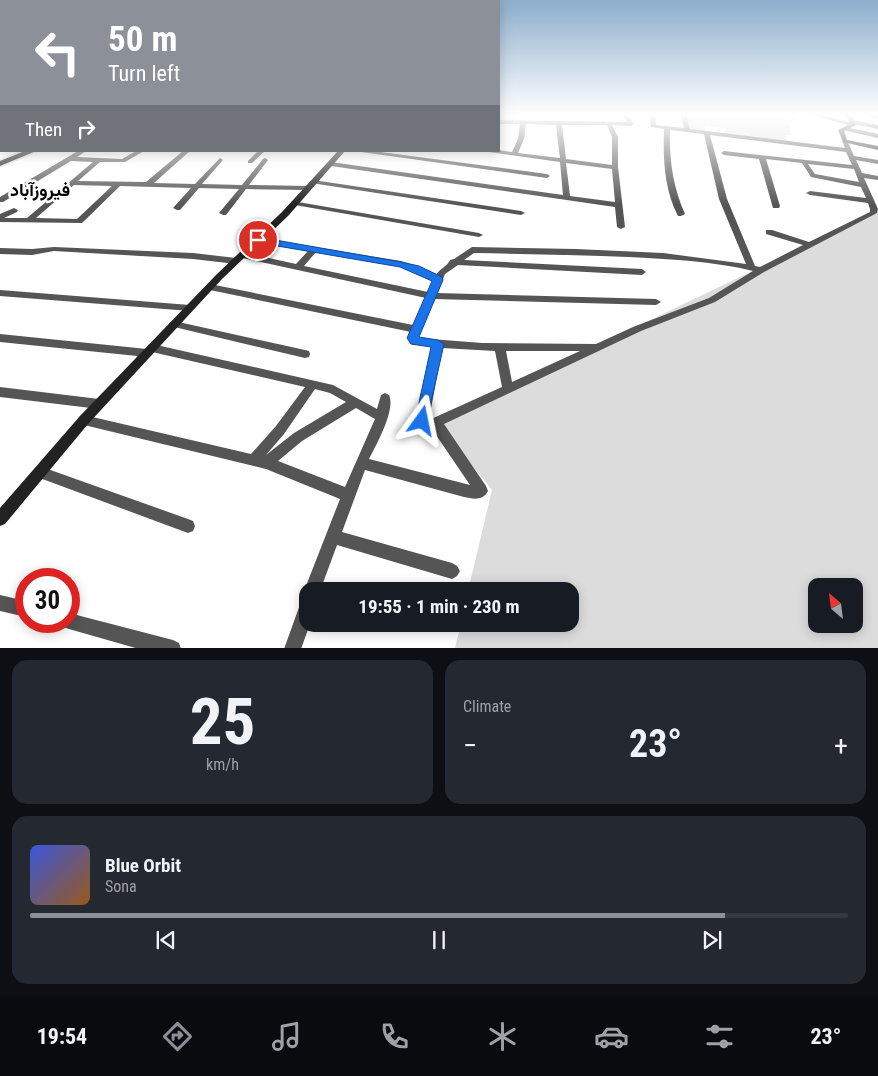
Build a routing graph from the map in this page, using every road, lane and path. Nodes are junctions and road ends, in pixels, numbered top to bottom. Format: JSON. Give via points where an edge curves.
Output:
{"nodes":[{"id":1,"x":519,"y":144,"type":"edge"},
{"id":2,"x":562,"y":144,"type":"edge"},
{"id":3,"x":615,"y":144,"type":"edge"},
{"id":4,"x":666,"y":144,"type":"edge"},
{"id":5,"x":709,"y":144,"type":"edge"},
{"id":6,"x":803,"y":144,"type":"edge"},
{"id":7,"x":846,"y":144,"type":"edge"},
{"id":8,"x":857,"y":144,"type":"edge"},
{"id":9,"x":878,"y":148,"type":"edge"},
{"id":10,"x":848,"y":150,"type":"junction"},
{"id":11,"x":18,"y":152,"type":"edge"},
{"id":12,"x":30,"y":152,"type":"edge"},
{"id":13,"x":81,"y":152,"type":"edge"},
{"id":14,"x":139,"y":152,"type":"edge"},
{"id":15,"x":186,"y":152,"type":"edge"},
{"id":16,"x":261,"y":152,"type":"edge"},
{"id":17,"x":341,"y":152,"type":"edge"},
{"id":18,"x":365,"y":152,"type":"edge"},
{"id":19,"x":499,"y":152,"type":"edge"},
{"id":20,"x":724,"y":153,"type":"dead end"},
{"id":21,"x":514,"y":154,"type":"junction"},
{"id":22,"x":762,"y":157,"type":"junction"},
{"id":23,"x":0,"y":159,"type":"edge"},
{"id":24,"x":69,"y":159,"type":"junction"},
{"id":25,"x":99,"y":160,"type":"junction"},
{"id":26,"x":220,"y":160,"type":"dead end"},
{"id":27,"x":265,"y":160,"type":"dead end"},
{"id":28,"x":564,"y":161,"type":"junction"},
{"id":29,"x":250,"y":162,"type":"dead end"},
{"id":30,"x":804,"y":162,"type":"junction"},
{"id":31,"x":878,"y":162,"type":"edge"},
{"id":32,"x":0,"y":164,"type":"edge"},
{"id":33,"x":331,"y":164,"type":"junction"},
{"id":34,"x":615,"y":167,"type":"junction"},
{"id":35,"x":858,"y":171,"type":"junction"},
{"id":36,"x":547,"y":176,"type":"dead end"},
{"id":37,"x":878,"y":178,"type":"edge"},
{"id":38,"x":72,"y":183,"type":"junction"},
{"id":39,"x":118,"y":184,"type":"junction"},
{"id":40,"x":148,"y":184,"type":"junction"},
{"id":41,"x":197,"y":185,"type":"junction"},
{"id":42,"x":310,"y":185,"type":"junction"},
{"id":43,"x":244,"y":186,"type":"junction"},
{"id":44,"x":810,"y":193,"type":"dead end"},
{"id":45,"x":567,"y":198,"type":"junction"},
{"id":46,"x":0,"y":200,"type":"edge"},
{"id":47,"x":870,"y":201,"type":"junction"},
{"id":48,"x":295,"y":203,"type":"junction"},
{"id":49,"x":620,"y":205,"type":"junction"},
{"id":50,"x":776,"y":206,"type":"dead end"},
{"id":51,"x":0,"y":207,"type":"edge"},
{"id":52,"x":177,"y":208,"type":"dead end"},
{"id":53,"x":223,"y":213,"type":"dead end"},
{"id":54,"x":520,"y":213,"type":"dead end"},
{"id":55,"x":681,"y":214,"type":"dead end"},
{"id":56,"x":0,"y":218,"type":"edge"},
{"id":57,"x":29,"y":220,"type":"junction"},
{"id":58,"x":621,"y":228,"type":"dead end"},
{"id":59,"x":769,"y":232,"type":"dead end"},
{"id":60,"x":479,"y":235,"type":"dead end"},
{"id":61,"x":258,"y":240,"type":"junction"},
{"id":62,"x":810,"y":245,"type":"junction"},
{"id":63,"x":315,"y":249,"type":"junction"},
{"id":64,"x":0,"y":251,"type":"edge"},
{"id":65,"x":539,"y":251,"type":"junction"},
{"id":66,"x":239,"y":258,"type":"junction"},
{"id":67,"x":453,"y":262,"type":"junction"},
{"id":68,"x":298,"y":267,"type":"junction"},
{"id":69,"x":540,"y":268,"type":"junction"},
{"id":70,"x":756,"y":268,"type":"junction"},
{"id":71,"x":642,"y":272,"type":"dead end"},
{"id":72,"x":438,"y":280,"type":"junction"},
{"id":73,"x":210,"y":287,"type":"junction"},
{"id":74,"x":0,"y":293,"type":"edge"},
{"id":75,"x":432,"y":296,"type":"junction"},
{"id":76,"x":656,"y":302,"type":"dead end"},
{"id":77,"x":190,"y":308,"type":"junction"},
{"id":78,"x":174,"y":324,"type":"junction"},
{"id":79,"x":415,"y":329,"type":"junction"},
{"id":80,"x":0,"y":338,"type":"edge"},
{"id":81,"x":438,"y":344,"type":"junction"},
{"id":82,"x":598,"y":347,"type":"junction"},
{"id":83,"x":500,"y":348,"type":"junction"},
{"id":84,"x":150,"y":350,"type":"junction"},
{"id":85,"x":305,"y":354,"type":"dead end"},
{"id":86,"x":314,"y":384,"type":"junction"},
{"id":87,"x":508,"y":389,"type":"junction"},
{"id":88,"x":0,"y":392,"type":"edge"},
{"id":89,"x":385,"y":398,"type":"dead end"},
{"id":90,"x":357,"y":402,"type":"junction"},
{"id":91,"x":99,"y":404,"type":"junction"},
{"id":92,"x":382,"y":417,"type":"junction"},
{"id":93,"x":84,"y":420,"type":"junction"},
{"id":94,"x":438,"y":427,"type":"junction"},
{"id":95,"x":254,"y":460,"type":"junction"},
{"id":96,"x":267,"y":463,"type":"junction"},
{"id":97,"x":361,"y":463,"type":"junction"},
{"id":98,"x":42,"y":472,"type":"junction"},
{"id":99,"x":348,"y":495,"type":"junction"},
{"id":100,"x":0,"y":519,"type":"edge"},
{"id":101,"x":188,"y":526,"type":"dead end"},
{"id":102,"x":332,"y":536,"type":"junction"},
{"id":103,"x":452,"y":571,"type":"dead end"},
{"id":104,"x":315,"y":582,"type":"edge"},
{"id":105,"x":0,"y":603,"type":"edge"},
{"id":106,"x":15,"y":606,"type":"edge"},
{"id":107,"x":80,"y":624,"type":"edge"},
{"id":108,"x":299,"y":629,"type":"edge"},
{"id":109,"x":173,"y":648,"type":"edge"},
{"id":110,"x":292,"y":648,"type":"edge"}],
"edges":[{"from":1,"to":21,"type":"street"},
{"from":2,"to":28,"type":"street"},
{"from":3,"to":34,"type":"street"},
{"from":4,"to":55,"type":"street","via":[[670,191]]},
{"from":5,"to":70,"type":"street","via":[[723,199]]},
{"from":6,"to":10,"type":"street"},
{"from":7,"to":10,"type":"street"},
{"from":8,"to":9,"type":"street"},
{"from":10,"to":35,"type":"street"},
{"from":11,"to":23,"type":"main road"},
{"from":12,"to":32,"type":"main road"},
{"from":13,"to":24,"type":"street"},
{"from":14,"to":25,"type":"street","via":[[126,160]]},
{"from":15,"to":40,"type":"street"},
{"from":16,"to":29,"type":"street"},
{"from":17,"to":33,"type":"street"},
{"from":18,"to":36,"type":"street"},
{"from":19,"to":21,"type":"street"},
{"from":20,"to":22,"type":"street"},
{"from":21,"to":28,"type":"street"},
{"from":22,"to":30,"type":"street"},
{"from":22,"to":50,"type":"street"},
{"from":24,"to":25,"type":"street"},
{"from":24,"to":46,"type":"street"},
{"from":25,"to":38,"type":"street"},
{"from":26,"to":41,"type":"street"},
{"from":27,"to":43,"type":"street"},
{"from":28,"to":34,"type":"street"},
{"from":28,"to":45,"type":"street"},
{"from":30,"to":35,"type":"street"},
{"from":30,"to":35,"type":"street","via":[[813,176]]},
{"from":31,"to":35,"type":"street"},
{"from":33,"to":42,"type":"street"},
{"from":33,"to":45,"type":"street"},
{"from":34,"to":49,"type":"street"},
{"from":35,"to":37,"type":"street"},
{"from":35,"to":47,"type":"street"},
{"from":38,"to":39,"type":"street"},
{"from":38,"to":57,"type":"street"},
{"from":39,"to":40,"type":"street"},
{"from":39,"to":57,"type":"street","via":[[79,221]]},
{"from":40,"to":41,"type":"street"},
{"from":41,"to":43,"type":"street"},
{"from":41,"to":52,"type":"street"},
{"from":42,"to":43,"type":"street"},
{"from":42,"to":48,"type":"street"},
{"from":42,"to":54,"type":"street"},
{"from":43,"to":53,"type":"street"},
{"from":44,"to":47,"type":"street"},
{"from":45,"to":49,"type":"street"},
{"from":47,"to":62,"type":"street","via":[[873,213]]},
{"from":48,"to":60,"type":"street"},
{"from":48,"to":61,"type":"street"},
{"from":49,"to":58,"type":"street"},
{"from":51,"to":56,"type":"street","via":[[14,210]]},
{"from":56,"to":57,"type":"street"},
{"from":59,"to":62,"type":"street"},
{"from":61,"to":63,"type":"street"},
{"from":61,"to":66,"type":"street"},
{"from":62,"to":70,"type":"street"},
{"from":63,"to":68,"type":"street"},
{"from":63,"to":72,"type":"street","via":[[401,264]]},
{"from":64,"to":66,"type":"street","via":[[64,250]]},
{"from":65,"to":67,"type":"street","via":[[472,250]]},
{"from":65,"to":69,"type":"street"},
{"from":65,"to":70,"type":"street","via":[[663,256]]},
{"from":66,"to":68,"type":"street"},
{"from":66,"to":73,"type":"street"},
{"from":67,"to":69,"type":"street"},
{"from":67,"to":72,"type":"street"},
{"from":68,"to":75,"type":"street"},
{"from":69,"to":71,"type":"street"},
{"from":70,"to":82,"type":"street","via":[[712,300]]},
{"from":72,"to":75,"type":"street"},
{"from":73,"to":77,"type":"street"},
{"from":73,"to":79,"type":"street"},
{"from":74,"to":77,"type":"street"},
{"from":75,"to":76,"type":"street"},
{"from":75,"to":79,"type":"street"},
{"from":77,"to":78,"type":"street"},
{"from":78,"to":84,"type":"street"},
{"from":78,"to":85,"type":"street"},
{"from":79,"to":81,"type":"street","via":[[415,341]]},
{"from":80,"to":84,"type":"street"},
{"from":81,"to":83,"type":"street"},
{"from":81,"to":94,"type":"street","via":[[422,421]]},
{"from":82,"to":83,"type":"street"},
{"from":82,"to":87,"type":"street"},
{"from":83,"to":87,"type":"street"},
{"from":84,"to":86,"type":"street"},
{"from":84,"to":91,"type":"street"},
{"from":86,"to":90,"type":"street","via":[[333,389]]},
{"from":86,"to":95,"type":"street"},
{"from":87,"to":94,"type":"street","via":[[444,418],[437,422]]},
{"from":88,"to":91,"type":"street"},
{"from":89,"to":92,"type":"street"},
{"from":90,"to":92,"type":"street"},
{"from":90,"to":96,"type":"street","via":[[294,439]]},
{"from":91,"to":93,"type":"street"},
{"from":92,"to":97,"type":"street"},
{"from":93,"to":95,"type":"street"},
{"from":93,"to":98,"type":"street"},
{"from":94,"to":97,"type":"street","via":[[481,491],[477,494]]},
{"from":95,"to":96,"type":"street"},
{"from":96,"to":99,"type":"street"},
{"from":97,"to":99,"type":"street"},
{"from":98,"to":100,"type":"street"},
{"from":98,"to":101,"type":"street"},
{"from":99,"to":102,"type":"street"},
{"from":102,"to":103,"type":"street"},
{"from":102,"to":104,"type":"street"},
{"from":105,"to":106,"type":"street"},
{"from":107,"to":109,"type":"street"},
{"from":108,"to":110,"type":"street"}]}
